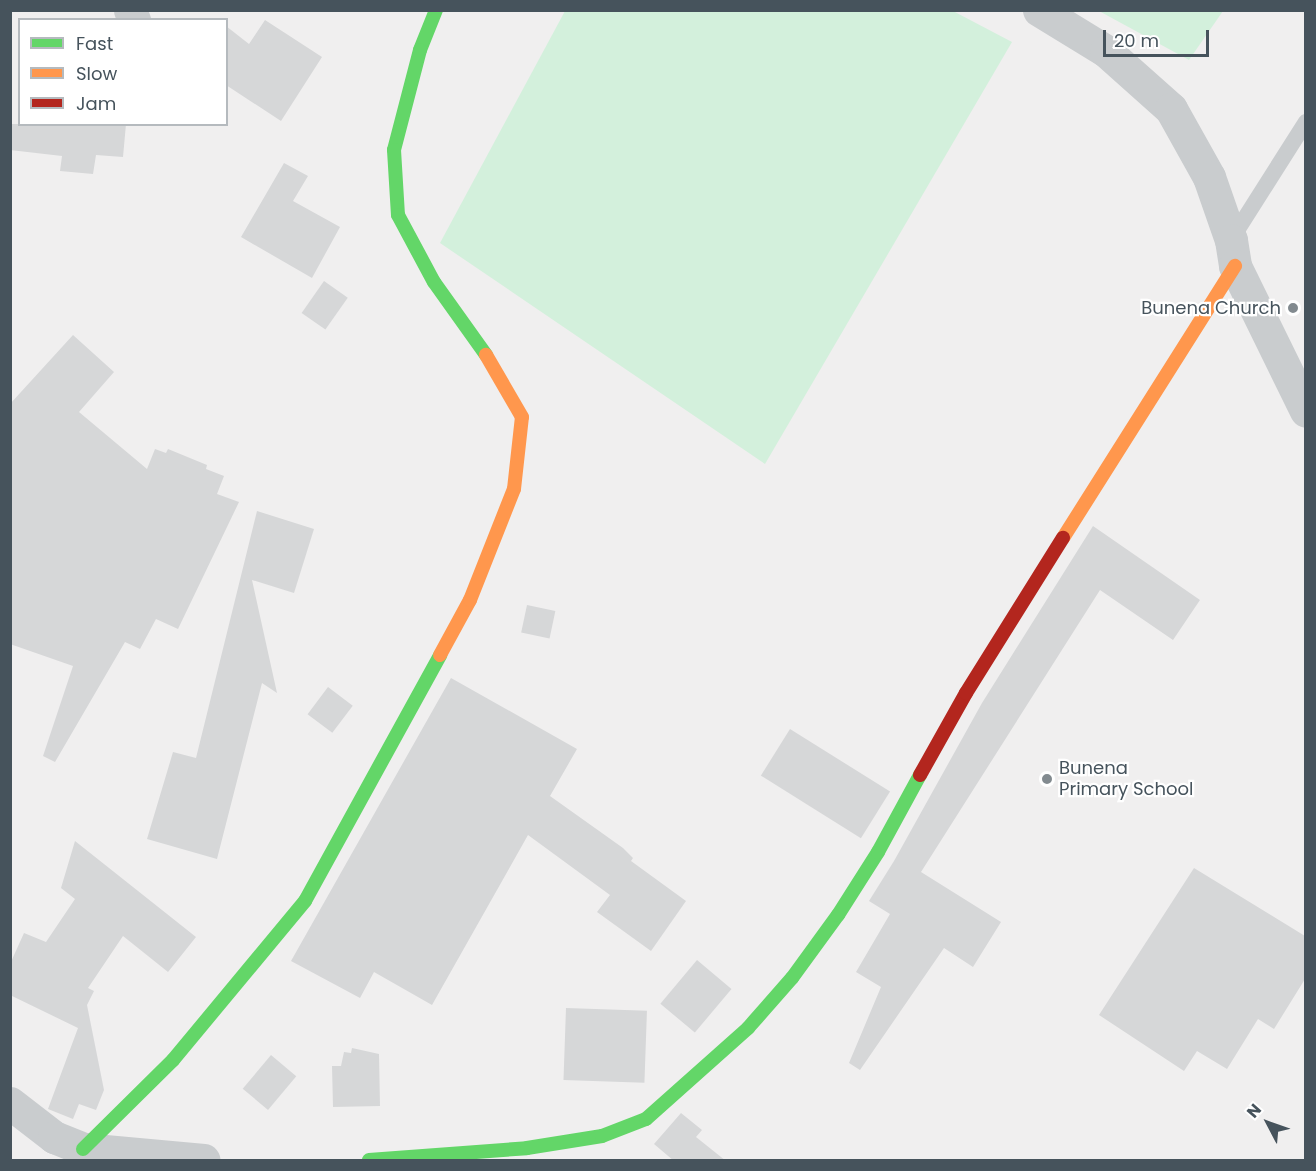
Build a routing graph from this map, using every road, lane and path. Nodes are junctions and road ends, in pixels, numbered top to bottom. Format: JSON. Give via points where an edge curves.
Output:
{"nodes":[{"id":1,"x":436,"y":10,"type":"edge"},
{"id":2,"x":1039,"y":10,"type":"edge"},
{"id":3,"x":1305,"y":123,"type":"edge"},
{"id":4,"x":1233,"y":253,"type":"junction"},
{"id":5,"x":1305,"y":411,"type":"edge"},
{"id":6,"x":10,"y":1103,"type":"edge"},
{"id":7,"x":83,"y":1149,"type":"junction"},
{"id":8,"x":203,"y":1161,"type":"edge"},
{"id":9,"x":369,"y":1161,"type":"edge"}],
"edges":[{"from":1,"to":7,"type":"street","via":[[420,50],[394,150],[398,215],[434,282],[489,359],[522,417],[514,489],[470,600],[304,901],[173,1060]]},
{"from":2,"to":4,"type":"street","via":[[1106,51],[1171,109],[1209,177]]},
{"from":3,"to":4,"type":"lane"},
{"from":4,"to":5,"type":"street"},
{"from":4,"to":9,"type":"street","via":[[966,693],[878,852],[792,978],[748,1028],[646,1119],[602,1136],[527,1148]]},
{"from":6,"to":7,"type":"street","via":[[54,1137]]},
{"from":7,"to":8,"type":"street"}]}
